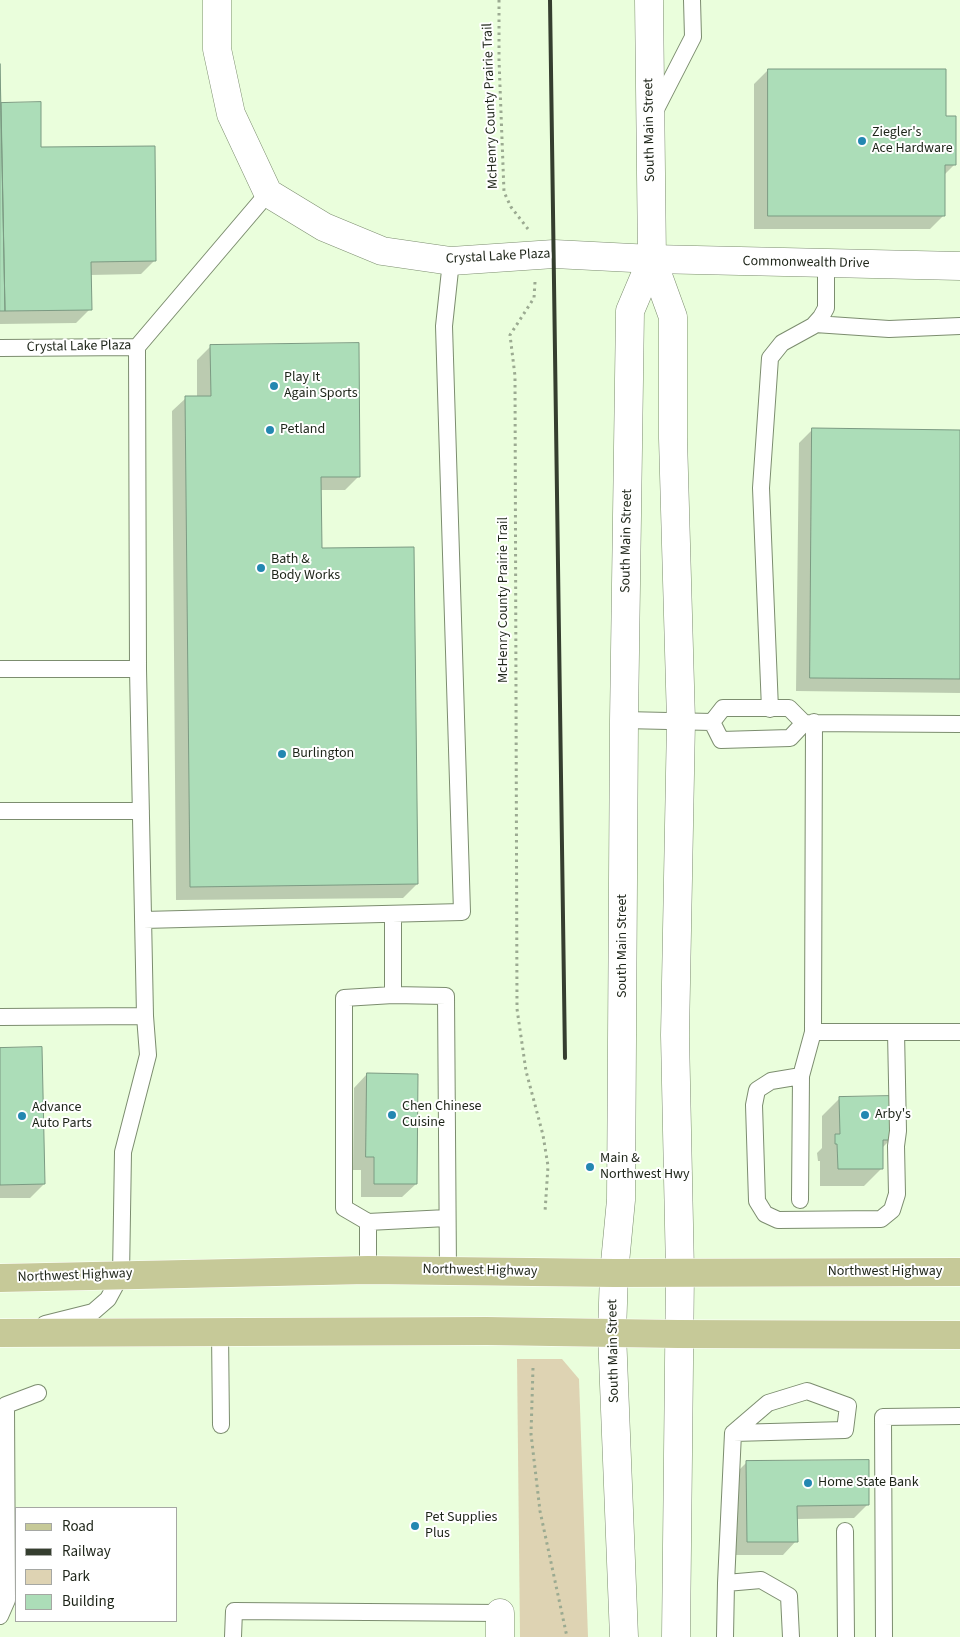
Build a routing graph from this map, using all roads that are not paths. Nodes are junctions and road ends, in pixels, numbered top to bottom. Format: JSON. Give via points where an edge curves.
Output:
{"nodes":[{"id":1,"x":217,"y":0,"type":"edge"},
{"id":2,"x":649,"y":0,"type":"edge"},
{"id":3,"x":692,"y":0,"type":"edge"},
{"id":4,"x":650,"y":120,"type":"junction"},
{"id":5,"x":268,"y":193,"type":"junction"},
{"id":6,"x":652,"y":259,"type":"junction"},
{"id":7,"x":451,"y":261,"type":"junction"},
{"id":8,"x":826,"y":263,"type":"junction"},
{"id":9,"x":960,"y":266,"type":"edge"},
{"id":10,"x":815,"y":324,"type":"junction"},
{"id":11,"x":960,"y":326,"type":"edge"},
{"id":12,"x":137,"y":347,"type":"junction"},
{"id":13,"x":0,"y":348,"type":"edge"},
{"id":14,"x":0,"y":668,"type":"edge"},
{"id":15,"x":138,"y":669,"type":"junction"},
{"id":16,"x":770,"y":709,"type":"junction"},
{"id":17,"x":624,"y":720,"type":"junction"},
{"id":18,"x":681,"y":721,"type":"junction"},
{"id":19,"x":712,"y":722,"type":"junction"},
{"id":20,"x":809,"y":723,"type":"junction"},
{"id":21,"x":960,"y":724,"type":"edge"},
{"id":22,"x":0,"y":811,"type":"edge"},
{"id":23,"x":141,"y":811,"type":"junction"},
{"id":24,"x":393,"y":914,"type":"junction"},
{"id":25,"x":143,"y":920,"type":"junction"},
{"id":26,"x":393,"y":995,"type":"junction"},
{"id":27,"x":145,"y":1016,"type":"junction"},
{"id":28,"x":0,"y":1017,"type":"edge"},
{"id":29,"x":813,"y":1032,"type":"junction"},
{"id":30,"x":896,"y":1032,"type":"junction"},
{"id":31,"x":960,"y":1032,"type":"edge"},
{"id":32,"x":801,"y":1076,"type":"junction"},
{"id":33,"x":800,"y":1200,"type":"dead end"},
{"id":34,"x":447,"y":1218,"type":"junction"},
{"id":35,"x":368,"y":1222,"type":"junction"},
{"id":36,"x":368,"y":1270,"type":"junction"},
{"id":37,"x":448,"y":1271,"type":"junction"},
{"id":38,"x":680,"y":1272,"type":"junction"},
{"id":39,"x":960,"y":1272,"type":"edge"},
{"id":40,"x":614,"y":1273,"type":"junction"},
{"id":41,"x":122,"y":1275,"type":"junction"},
{"id":42,"x":0,"y":1278,"type":"edge"},
{"id":43,"x":220,"y":1332,"type":"junction"},
{"id":44,"x":2,"y":1333,"type":"edge"},
{"id":45,"x":612,"y":1333,"type":"junction"},
{"id":46,"x":678,"y":1334,"type":"junction"},
{"id":47,"x":960,"y":1335,"type":"edge"},
{"id":48,"x":38,"y":1393,"type":"dead end"},
{"id":49,"x":960,"y":1416,"type":"edge"},
{"id":50,"x":221,"y":1425,"type":"dead end"},
{"id":51,"x":733,"y":1433,"type":"junction"},
{"id":52,"x":844,"y":1531,"type":"dead end"},
{"id":53,"x":726,"y":1584,"type":"junction"},
{"id":54,"x":0,"y":1616,"type":"edge"},
{"id":55,"x":500,"y":1625,"type":"edge"},
{"id":56,"x":233,"y":1637,"type":"edge"},
{"id":57,"x":624,"y":1637,"type":"edge"},
{"id":58,"x":676,"y":1637,"type":"edge"},
{"id":59,"x":725,"y":1637,"type":"edge"},
{"id":60,"x":791,"y":1637,"type":"edge"},
{"id":61,"x":846,"y":1637,"type":"edge"},
{"id":62,"x":884,"y":1637,"type":"edge"}],
"edges":[{"from":1,"to":5,"type":"street","via":[[217,49],[231,114]]},
{"from":2,"to":4,"type":"street","name":"South Main Street"},
{"from":3,"to":4,"type":"lane","via":[[693,37]]},
{"from":4,"to":6,"type":"street","name":"South Main Street"},
{"from":5,"to":7,"type":"street","name":"Crystal Lake Plaza","via":[[324,227],[382,251]]},
{"from":5,"to":12,"type":"lane","name":"Crystal Lake Plaza"},
{"from":6,"to":7,"type":"street","name":"Crystal Lake Plaza","via":[[554,254]]},
{"from":6,"to":8,"type":"street","name":"Commonwealth Drive"},
{"from":6,"to":17,"type":"street","name":"South Main Street","via":[[630,311]]},
{"from":6,"to":18,"type":"street","name":"South Main Street","via":[[674,316]]},
{"from":7,"to":24,"type":"lane","via":[[444,326],[462,912]]},
{"from":8,"to":9,"type":"street","name":"Commonwealth Drive"},
{"from":8,"to":10,"type":"lane","via":[[826,308]]},
{"from":10,"to":11,"type":"lane","via":[[890,329]]},
{"from":10,"to":16,"type":"lane","via":[[782,343],[770,358],[761,488]]},
{"from":12,"to":13,"type":"lane","name":"Crystal Lake Plaza"},
{"from":12,"to":15,"type":"lane"},
{"from":14,"to":15,"type":"lane"},
{"from":15,"to":23,"type":"lane"},
{"from":16,"to":19,"type":"lane","via":[[723,708]]},
{"from":16,"to":20,"type":"lane","via":[[789,708]]},
{"from":17,"to":18,"type":"lane"},
{"from":17,"to":40,"type":"street","name":"South Main Street","via":[[621,1200]]},
{"from":18,"to":19,"type":"lane"},
{"from":18,"to":38,"type":"street","name":"South Main Street","via":[[675,1035]]},
{"from":19,"to":20,"type":"lane","via":[[721,740],[790,738]]},
{"from":20,"to":21,"type":"lane"},
{"from":20,"to":29,"type":"lane"},
{"from":22,"to":23,"type":"lane"},
{"from":23,"to":25,"type":"lane"},
{"from":24,"to":25,"type":"lane"},
{"from":24,"to":26,"type":"lane"},
{"from":25,"to":27,"type":"lane"},
{"from":26,"to":34,"type":"lane","via":[[446,996]]},
{"from":26,"to":35,"type":"lane","via":[[344,998],[344,1208]]},
{"from":27,"to":28,"type":"lane"},
{"from":27,"to":41,"type":"lane","via":[[148,1054],[123,1152]]},
{"from":29,"to":30,"type":"lane"},
{"from":29,"to":32,"type":"lane"},
{"from":30,"to":31,"type":"lane"},
{"from":30,"to":32,"type":"lane","via":[[897,1194],[892,1210],[881,1219],[778,1220],[765,1214],[757,1201],[754,1105],[757,1090],[771,1081]]},
{"from":32,"to":33,"type":"lane"},
{"from":34,"to":35,"type":"lane"},
{"from":34,"to":37,"type":"lane"},
{"from":35,"to":36,"type":"lane"},
{"from":36,"to":37,"type":"main road","name":"Northwest Highway"},
{"from":36,"to":41,"type":"main road","name":"Northwest Highway"},
{"from":37,"to":40,"type":"main road","name":"Northwest Highway"},
{"from":38,"to":39,"type":"main road","name":"Northwest Highway"},
{"from":38,"to":40,"type":"main road","name":"Northwest Highway"},
{"from":38,"to":46,"type":"street","name":"South Main Street"},
{"from":40,"to":45,"type":"street","name":"South Main Street"},
{"from":41,"to":42,"type":"main road","name":"Northwest Highway"},
{"from":41,"to":44,"type":"lane","via":[[108,1299],[93,1312]]},
{"from":43,"to":44,"type":"main road"},
{"from":43,"to":45,"type":"main road"},
{"from":43,"to":50,"type":"lane"},
{"from":45,"to":46,"type":"main road"},
{"from":45,"to":57,"type":"street","name":"South Main Street"},
{"from":46,"to":47,"type":"main road"},
{"from":46,"to":58,"type":"street","name":"South Main Street"},
{"from":48,"to":54,"type":"lane","via":[[6,1405],[7,1600]]},
{"from":49,"to":62,"type":"lane","via":[[883,1417]]},
{"from":51,"to":51,"type":"lane","via":[[844,1430],[848,1406],[807,1391],[768,1402]]},
{"from":51,"to":53,"type":"lane"},
{"from":52,"to":61,"type":"lane"},
{"from":53,"to":59,"type":"lane"},
{"from":53,"to":60,"type":"lane","via":[[761,1580],[789,1596]]},
{"from":55,"to":56,"type":"lane","via":[[234,1611]]}]}
